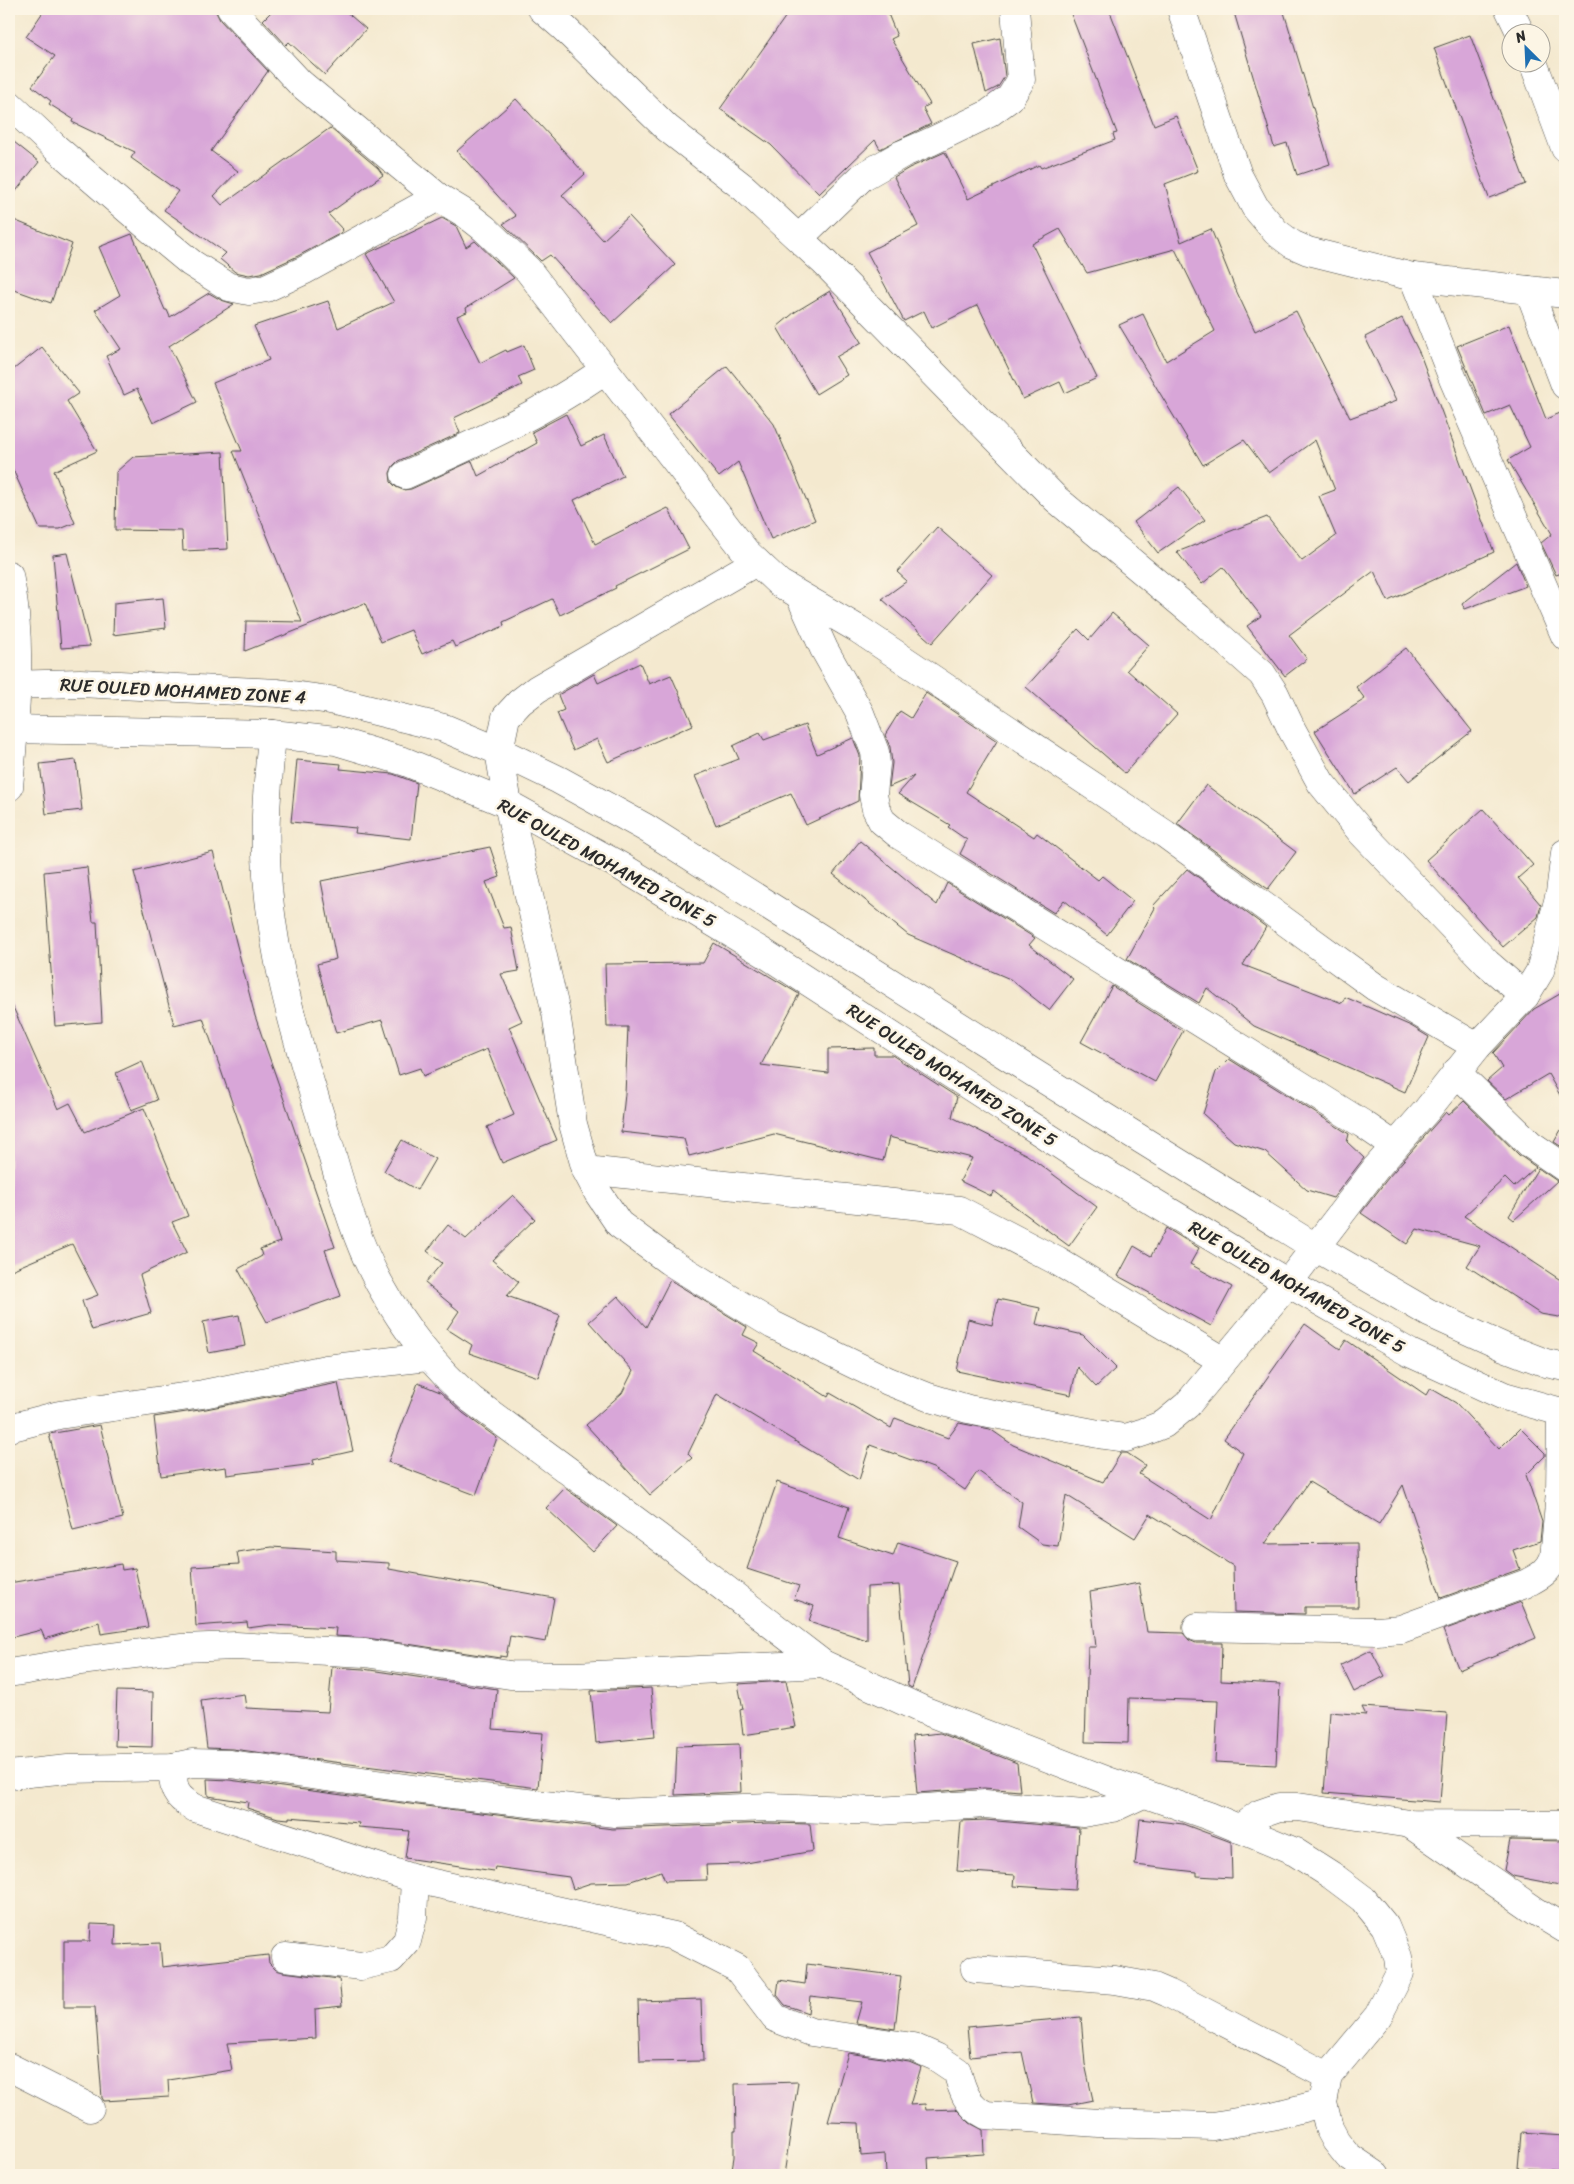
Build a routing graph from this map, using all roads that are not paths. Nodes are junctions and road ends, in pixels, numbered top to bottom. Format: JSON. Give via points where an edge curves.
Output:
{"nodes":[{"id":1,"x":231,"y":9,"type":"edge"},
{"id":2,"x":542,"y":9,"type":"edge"},
{"id":3,"x":1016,"y":9,"type":"edge"},
{"id":4,"x":1181,"y":9,"type":"edge"},
{"id":5,"x":1509,"y":9,"type":"edge"},
{"id":6,"x":1515,"y":22,"type":"edge"},
{"id":7,"x":1537,"y":72,"type":"edge"},
{"id":8,"x":9,"y":104,"type":"edge"},
{"id":9,"x":1565,"y":148,"type":"edge"},
{"id":10,"x":438,"y":197,"type":"junction"},
{"id":11,"x":799,"y":238,"type":"junction"},
{"id":12,"x":1413,"y":277,"type":"junction"},
{"id":13,"x":1529,"y":290,"type":"junction"},
{"id":14,"x":1565,"y":294,"type":"edge"},
{"id":15,"x":605,"y":370,"type":"junction"},
{"id":16,"x":1565,"y":385,"type":"edge"},
{"id":17,"x":405,"y":476,"type":"dead end"},
{"id":18,"x":756,"y":562,"type":"junction"},
{"id":19,"x":9,"y":575,"type":"edge"},
{"id":20,"x":800,"y":596,"type":"junction"},
{"id":21,"x":1565,"y":636,"type":"edge"},
{"id":22,"x":13,"y":685,"type":"edge"},
{"id":23,"x":11,"y":729,"type":"edge"},
{"id":24,"x":272,"y":734,"type":"junction"},
{"id":25,"x":499,"y":751,"type":"junction"},
{"id":26,"x":9,"y":787,"type":"edge"},
{"id":27,"x":508,"y":804,"type":"junction"},
{"id":28,"x":1565,"y":853,"type":"edge"},
{"id":29,"x":1526,"y":996,"type":"junction"},
{"id":30,"x":1477,"y":1047,"type":"junction"},
{"id":31,"x":1456,"y":1072,"type":"junction"},
{"id":32,"x":1395,"y":1146,"type":"junction"},
{"id":33,"x":1565,"y":1168,"type":"edge"},
{"id":34,"x":586,"y":1170,"type":"junction"},
{"id":35,"x":1315,"y":1247,"type":"junction"},
{"id":36,"x":1288,"y":1283,"type":"junction"},
{"id":37,"x":427,"y":1357,"type":"junction"},
{"id":38,"x":1223,"y":1361,"type":"junction"},
{"id":39,"x":1565,"y":1367,"type":"edge"},
{"id":40,"x":1563,"y":1413,"type":"edge"},
{"id":41,"x":9,"y":1428,"type":"edge"},
{"id":42,"x":1557,"y":1572,"type":"edge"},
{"id":43,"x":1197,"y":1627,"type":"dead end"},
{"id":44,"x":823,"y":1664,"type":"junction"},
{"id":45,"x":9,"y":1673,"type":"edge"},
{"id":46,"x":173,"y":1767,"type":"junction"},
{"id":47,"x":9,"y":1775,"type":"edge"},
{"id":48,"x":1143,"y":1794,"type":"junction"},
{"id":49,"x":1410,"y":1824,"type":"junction"},
{"id":50,"x":1565,"y":1826,"type":"edge"},
{"id":51,"x":1239,"y":1829,"type":"junction"},
{"id":52,"x":416,"y":1879,"type":"junction"},
{"id":53,"x":1565,"y":1929,"type":"edge"},
{"id":54,"x":285,"y":1957,"type":"dead end"},
{"id":55,"x":975,"y":1969,"type":"dead end"},
{"id":56,"x":9,"y":2067,"type":"edge"},
{"id":57,"x":1328,"y":2076,"type":"junction"},
{"id":58,"x":1322,"y":2103,"type":"junction"},
{"id":59,"x":90,"y":2108,"type":"dead end"},
{"id":60,"x":1376,"y":2175,"type":"edge"}],
"edges":[{"from":1,"to":10,"type":"street","via":[[300,83]]},
{"from":2,"to":11,"type":"street","via":[[667,128],[744,188]]},
{"from":3,"to":11,"type":"street","via":[[1021,80],[1010,98],[988,114],[902,154],[862,177]]},
{"from":4,"to":12,"type":"street","via":[[1238,175],[1256,207],[1276,232],[1308,251]]},
{"from":5,"to":6,"type":"street"},
{"from":7,"to":9,"type":"street"},
{"from":8,"to":10,"type":"street","via":[[162,239],[229,288],[249,291],[266,288]]},
{"from":10,"to":15,"type":"street","via":[[485,229],[528,270]]},
{"from":11,"to":29,"type":"street","via":[[1056,499],[1262,674],[1276,694],[1320,783],[1356,826],[1487,964]]},
{"from":12,"to":13,"type":"street"},
{"from":12,"to":21,"type":"street","via":[[1453,379]]},
{"from":13,"to":14,"type":"street"},
{"from":13,"to":16,"type":"street"},
{"from":15,"to":17,"type":"street","via":[[569,395],[493,436]]},
{"from":15,"to":18,"type":"street"},
{"from":18,"to":20,"type":"street","via":[[779,583]]},
{"from":18,"to":25,"type":"street","via":[[537,689],[506,717]]},
{"from":19,"to":22,"type":"street","via":[[16,624]]},
{"from":20,"to":30,"type":"street","via":[[858,629],[1164,834],[1375,988]]},
{"from":20,"to":32,"type":"street","via":[[824,649],[860,714],[875,752],[874,802],[882,821],[899,835]]},
{"from":22,"to":23,"type":"street"},
{"from":22,"to":25,"type":"street","name":"RUE OULED MOHAMED ZONE 4","via":[[80,683],[278,693],[330,700],[444,728]]},
{"from":23,"to":24,"type":"street"},
{"from":23,"to":26,"type":"street"},
{"from":24,"to":27,"type":"street","name":"RUE OULED MOHAMED ZONE 5","via":[[336,741],[406,762]]},
{"from":24,"to":37,"type":"street","via":[[266,855],[272,921],[290,1017],[351,1219],[379,1282]]},
{"from":25,"to":27,"type":"street"},
{"from":25,"to":35,"type":"street","via":[[646,828]]},
{"from":27,"to":34,"type":"street","via":[[556,1013],[573,1124]]},
{"from":27,"to":36,"type":"street","name":"RUE OULED MOHAMED ZONE 5","via":[[620,866],[764,953],[1085,1161]]},
{"from":28,"to":29,"type":"street","via":[[1560,893],[1540,971]]},
{"from":29,"to":30,"type":"street"},
{"from":30,"to":31,"type":"street"},
{"from":31,"to":32,"type":"street"},
{"from":31,"to":33,"type":"street","via":[[1530,1144]]},
{"from":32,"to":35,"type":"street"},
{"from":34,"to":38,"type":"street","via":[[959,1210],[1057,1261]]},
{"from":34,"to":38,"type":"street","via":[[619,1224],[669,1261],[773,1325],[888,1381],[968,1409],[1126,1438],[1164,1424],[1187,1405]]},
{"from":35,"to":36,"type":"street"},
{"from":35,"to":39,"type":"street","via":[[1429,1313],[1504,1347]]},
{"from":36,"to":38,"type":"street"},
{"from":36,"to":40,"type":"street","name":"RUE OULED MOHAMED ZONE 5","via":[[1410,1353],[1504,1396]]},
{"from":37,"to":41,"type":"street","via":[[326,1369],[202,1394],[58,1415]]},
{"from":37,"to":44,"type":"street","via":[[472,1400]]},
{"from":40,"to":42,"type":"street","via":[[1554,1558]]},
{"from":42,"to":43,"type":"street","via":[[1400,1629]]},
{"from":44,"to":45,"type":"street","via":[[575,1676],[510,1675],[365,1654],[236,1646],[182,1648]]},
{"from":44,"to":48,"type":"street","via":[[923,1710]]},
{"from":46,"to":47,"type":"street","via":[[68,1769]]},
{"from":46,"to":48,"type":"street","via":[[192,1763],[230,1764],[615,1813],[769,1807],[879,1811],[986,1804],[1083,1813],[1113,1808]]},
{"from":46,"to":52,"type":"street","via":[[173,1783],[178,1797],[195,1808]]},
{"from":48,"to":51,"type":"street"},
{"from":49,"to":50,"type":"street"},
{"from":49,"to":51,"type":"street","via":[[1279,1807],[1259,1814]]},
{"from":49,"to":53,"type":"street"},
{"from":51,"to":57,"type":"street","via":[[1295,1852],[1363,1900],[1385,1926],[1398,1957],[1400,1973],[1378,2016]]},
{"from":52,"to":54,"type":"street","via":[[407,1941],[392,1960],[361,1966]]},
{"from":52,"to":58,"type":"street","via":[[674,1936],[737,1968],[776,2018],[811,2032],[913,2047],[936,2057],[957,2071],[963,2094],[976,2110],[986,2115],[1098,2123],[1213,2126]]},
{"from":55,"to":57,"type":"street","via":[[1115,1980],[1154,1987]]},
{"from":56,"to":59,"type":"street"},
{"from":57,"to":58,"type":"street"},
{"from":58,"to":60,"type":"street","via":[[1336,2141],[1348,2156]]}]}
